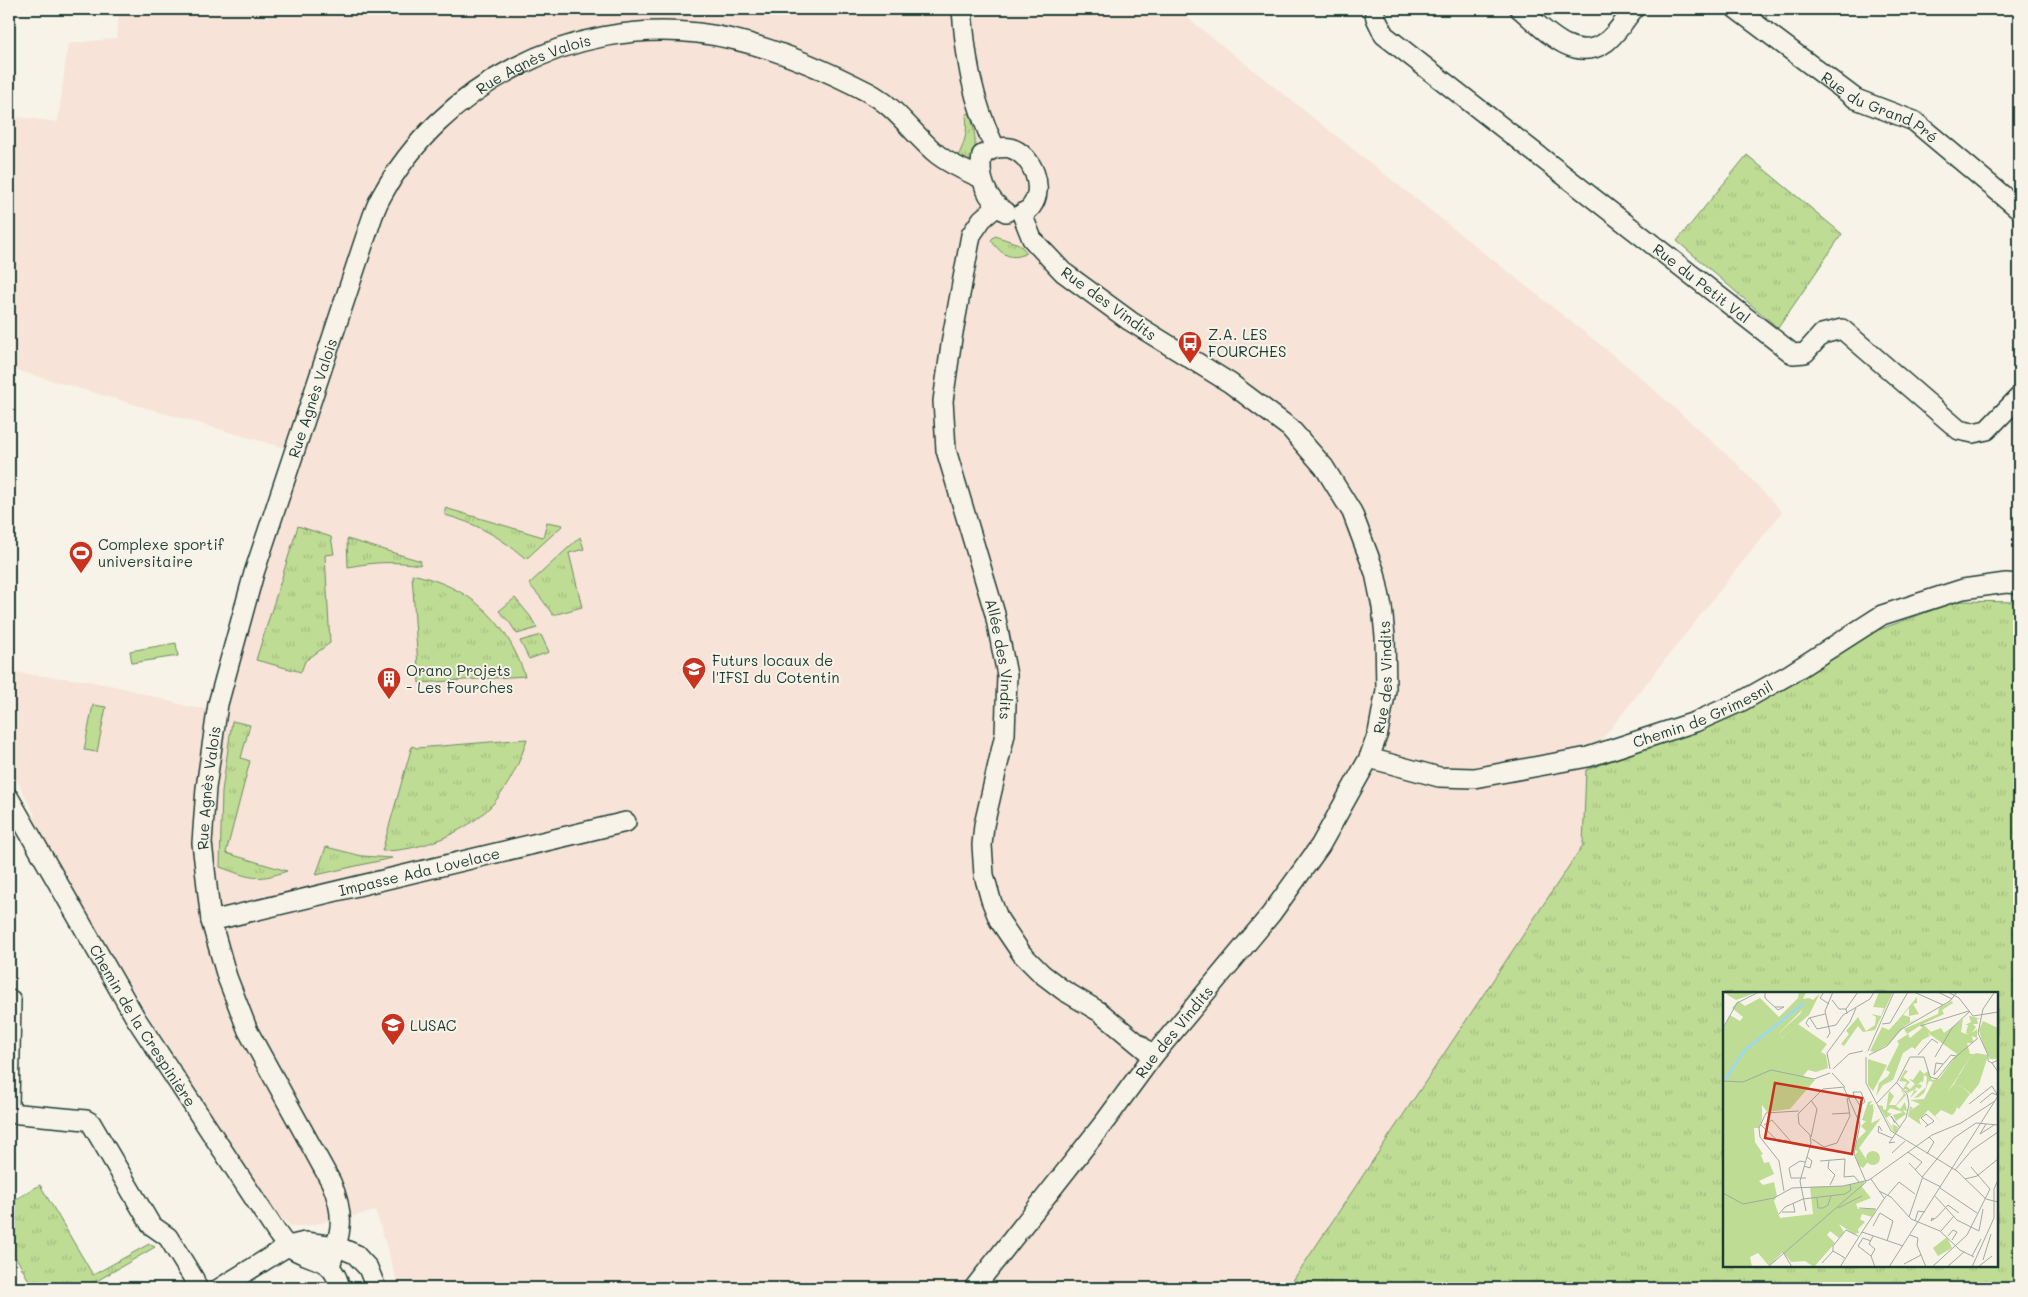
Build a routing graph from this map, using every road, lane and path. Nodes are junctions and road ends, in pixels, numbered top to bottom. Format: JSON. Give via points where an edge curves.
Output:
{"nodes":[{"id":1,"x":962,"y":9,"type":"edge"},
{"id":2,"x":1374,"y":9,"type":"edge"},
{"id":3,"x":1520,"y":9,"type":"edge"},
{"id":4,"x":1634,"y":9,"type":"edge"},
{"id":5,"x":1736,"y":9,"type":"edge"},
{"id":6,"x":994,"y":148,"type":"junction"},
{"id":7,"x":981,"y":178,"type":"junction"},
{"id":8,"x":996,"y":207,"type":"junction"},
{"id":9,"x":2019,"y":209,"type":"edge"},
{"id":10,"x":1022,"y":214,"type":"junction"},
{"id":11,"x":2019,"y":397,"type":"edge"},
{"id":12,"x":2019,"y":584,"type":"edge"},
{"id":13,"x":1369,"y":758,"type":"junction"},
{"id":14,"x":9,"y":798,"type":"edge"},
{"id":15,"x":626,"y":822,"type":"dead end"},
{"id":16,"x":211,"y":921,"type":"junction"},
{"id":17,"x":11,"y":1000,"type":"dead end"},
{"id":18,"x":1153,"y":1056,"type":"junction"},
{"id":19,"x":9,"y":1106,"type":"edge"},
{"id":20,"x":9,"y":1113,"type":"edge"},
{"id":21,"x":288,"y":1246,"type":"junction"},
{"id":22,"x":336,"y":1246,"type":"junction"},
{"id":23,"x":330,"y":1266,"type":"junction"},
{"id":24,"x":197,"y":1288,"type":"edge"},
{"id":25,"x":220,"y":1288,"type":"edge"},
{"id":26,"x":340,"y":1288,"type":"edge"},
{"id":27,"x":376,"y":1288,"type":"edge"},
{"id":28,"x":974,"y":1288,"type":"edge"}],
"edges":[{"from":1,"to":6,"type":"street","via":[[970,79]]},
{"from":2,"to":11,"type":"street","name":"Rue du Petit Val","via":[[1384,35],[1792,354],[1805,353],[1822,334],[1842,329],[1958,430],[1973,433],[1987,430]]},
{"from":3,"to":4,"type":"street","via":[[1565,46],[1577,50],[1607,41]]},
{"from":5,"to":9,"type":"street","name":"Rue du Grand Pré","via":[[1856,99],[1914,121]]},
{"from":6,"to":7,"type":"street","via":[[982,155]]},
{"from":6,"to":10,"type":"street","via":[[1019,152],[1034,170],[1036,193],[1032,207]]},
{"from":7,"to":8,"type":"street"},
{"from":7,"to":16,"type":"street","name":"Rue Agnès Valois","via":[[937,154],[895,111],[869,93],[760,45],[697,33],[634,31],[575,42],[506,71],[432,129],[379,199],[242,613],[218,704],[206,788],[202,850]]},
{"from":8,"to":10,"type":"street","via":[[1009,214]]},
{"from":8,"to":18,"type":"street","name":"Allée des Vindits","via":[[971,235],[943,401],[946,450],[995,614],[1007,675],[1005,734],[984,825],[984,875],[999,920],[1022,954],[1062,990],[1100,1012]]},
{"from":10,"to":13,"type":"street","name":"Rue des Vindits","via":[[1032,239],[1063,272],[1130,321],[1237,388],[1290,428],[1324,467],[1352,512],[1375,573],[1382,607],[1386,690],[1378,733]]},
{"from":12,"to":13,"type":"street","name":"Chemin de Grimesnil","via":[[1964,589],[1882,615],[1742,701],[1695,722],[1588,757],[1474,778],[1439,777]]},
{"from":13,"to":18,"type":"street","name":"Rue des Vindits","via":[[1320,846],[1274,910]]},
{"from":14,"to":21,"type":"street","name":"Chemin de la Crespinière","via":[[135,1017]]},
{"from":15,"to":16,"type":"street","name":"Impasse Ada Lovelace"},
{"from":16,"to":22,"type":"street","name":"Rue Agnès Valois","via":[[244,1022],[339,1200],[342,1214]]},
{"from":17,"to":19,"type":"street"},
{"from":18,"to":28,"type":"street","name":"Rue des Vindits"},
{"from":20,"to":24,"type":"street","via":[[91,1123],[151,1226],[168,1238]]},
{"from":21,"to":22,"type":"street","via":[[305,1242]]},
{"from":21,"to":23,"type":"street","name":"Chemin de la Crespinière"},
{"from":21,"to":25,"type":"street"},
{"from":22,"to":23,"type":"street","name":"Rue Agnès Valois"},
{"from":22,"to":27,"type":"street","via":[[348,1250],[362,1261]]},
{"from":23,"to":26,"type":"street"}]}
